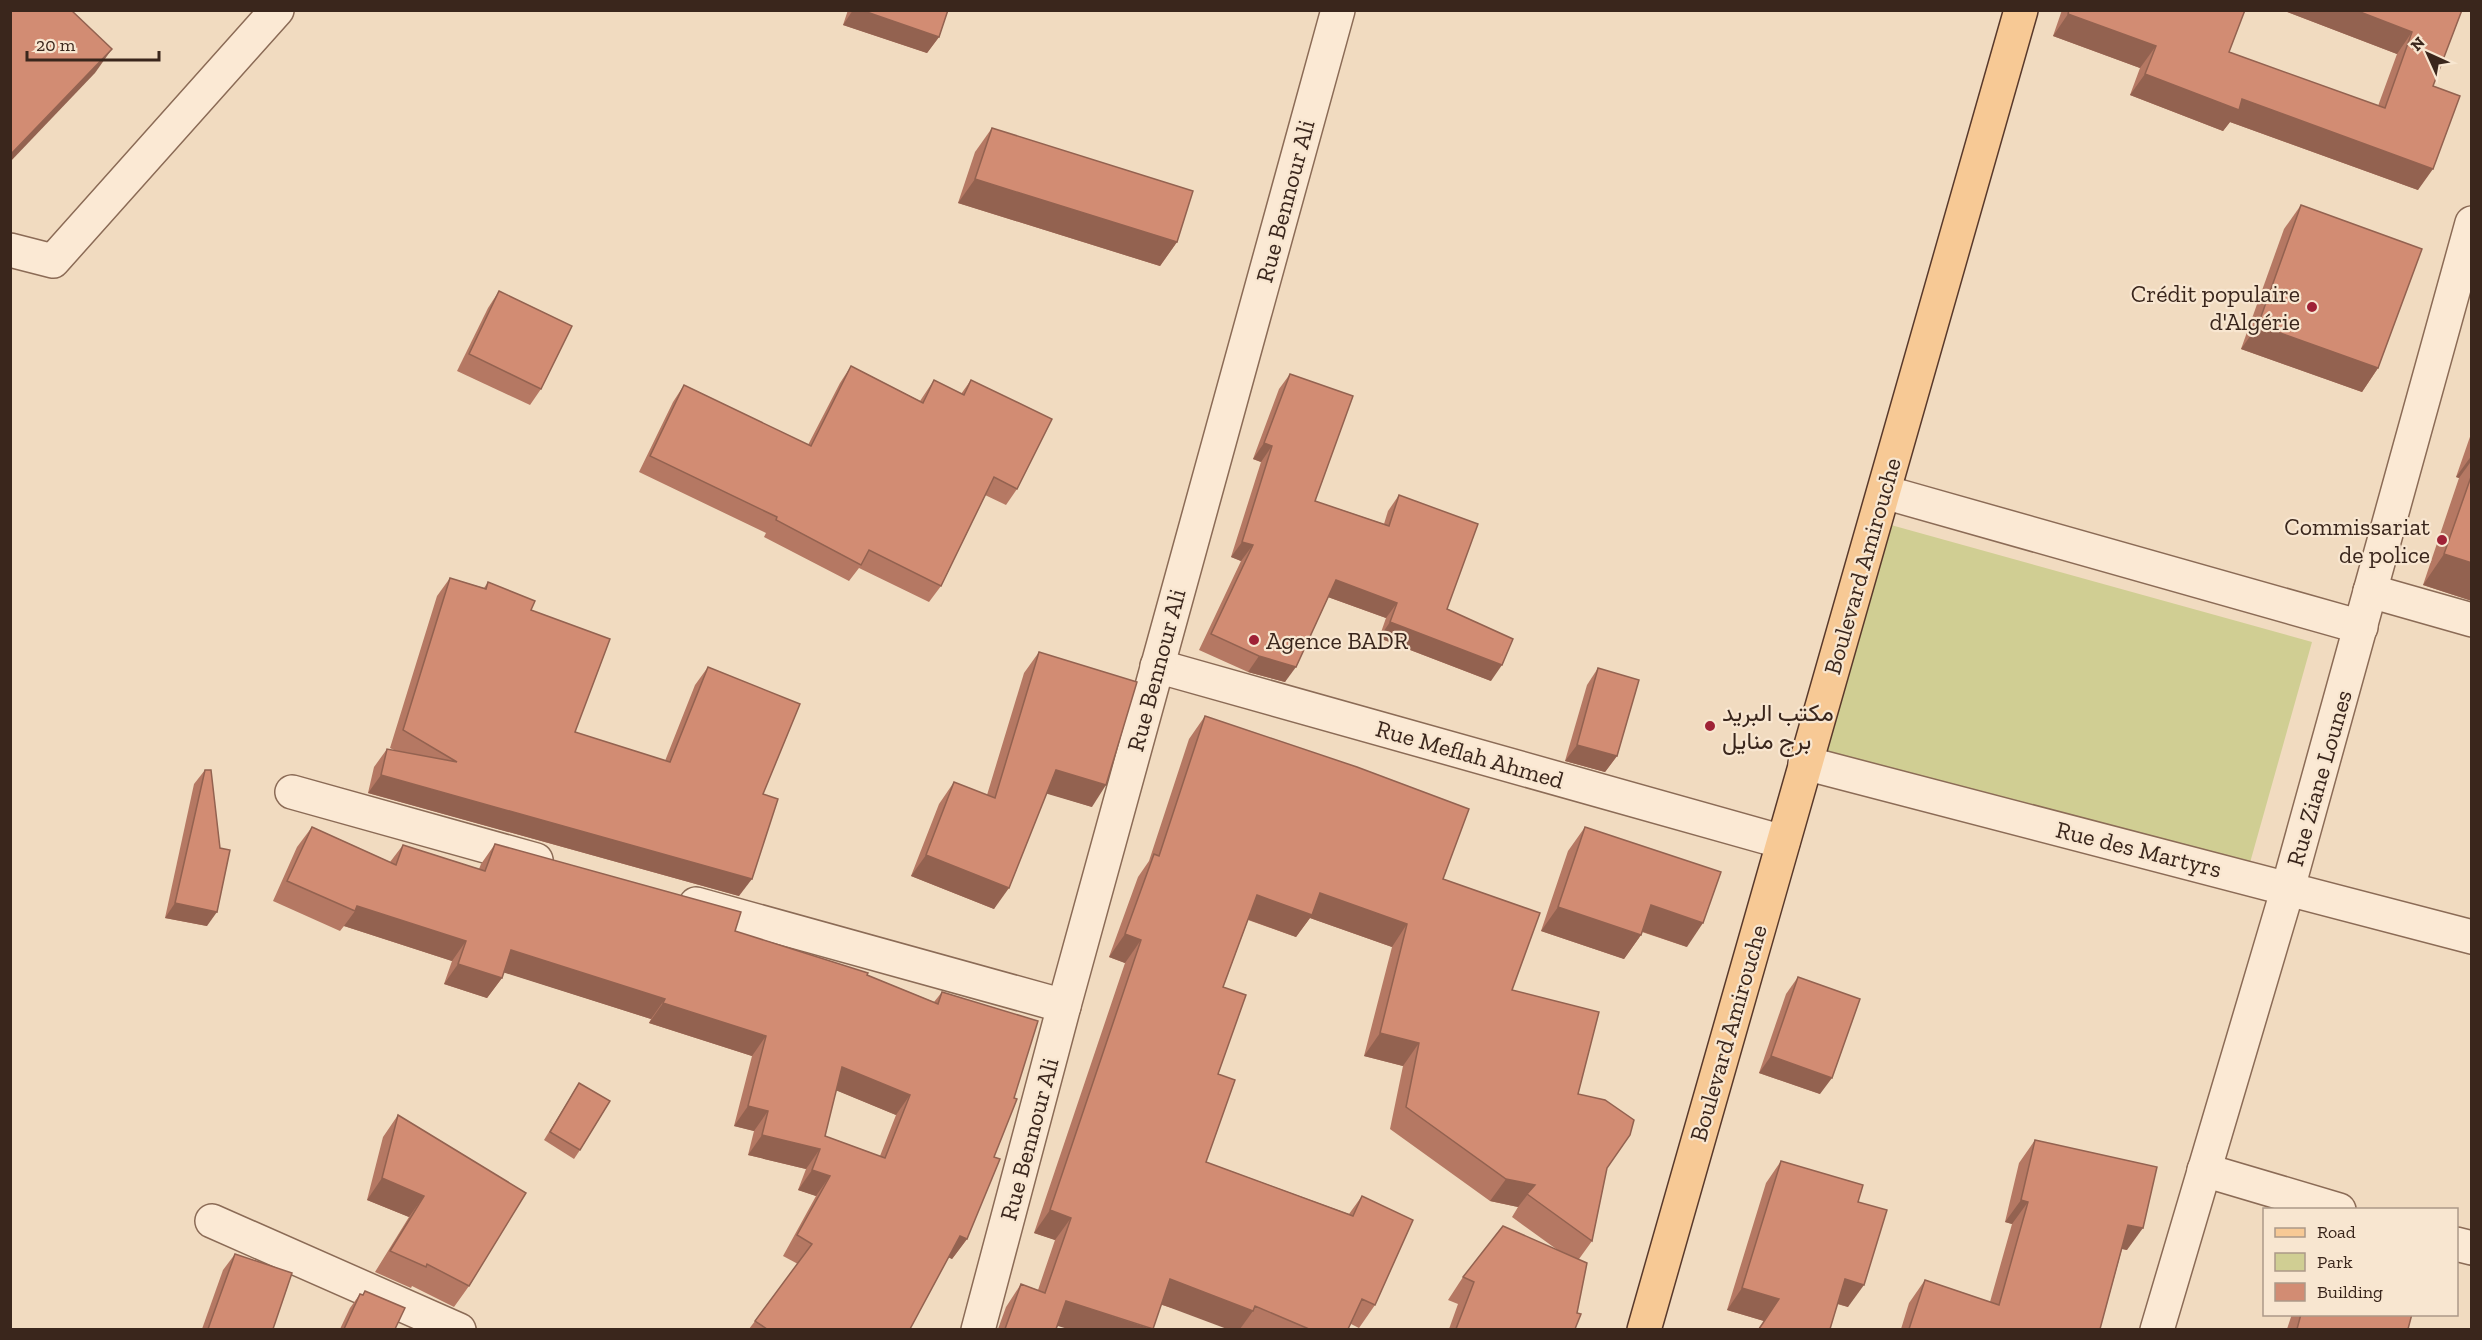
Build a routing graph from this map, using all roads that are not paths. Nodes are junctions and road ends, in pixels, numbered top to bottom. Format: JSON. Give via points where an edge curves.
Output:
{"nodes":[{"id":1,"x":277,"y":10,"type":"edge"},
{"id":2,"x":1338,"y":10,"type":"edge"},
{"id":3,"x":2021,"y":10,"type":"edge"},
{"id":4,"x":2472,"y":224,"type":"edge"},
{"id":5,"x":10,"y":250,"type":"edge"},
{"id":6,"x":1884,"y":492,"type":"junction"},
{"id":7,"x":2370,"y":591,"type":"junction"},
{"id":8,"x":2472,"y":620,"type":"edge"},
{"id":9,"x":2361,"y":627,"type":"junction"},
{"id":10,"x":1157,"y":666,"type":"junction"},
{"id":11,"x":1805,"y":764,"type":"junction"},
{"id":12,"x":292,"y":792,"type":"dead end"},
{"id":13,"x":1783,"y":842,"type":"junction"},
{"id":14,"x":568,"y":869,"type":"edge"},
{"id":15,"x":2288,"y":888,"type":"junction"},
{"id":16,"x":672,"y":897,"type":"edge"},
{"id":17,"x":2472,"y":937,"type":"edge"},
{"id":18,"x":1064,"y":1006,"type":"junction"},
{"id":19,"x":2204,"y":1170,"type":"junction"},
{"id":20,"x":2336,"y":1208,"type":"edge"},
{"id":21,"x":212,"y":1221,"type":"dead end"},
{"id":22,"x":459,"y":1329,"type":"edge"},
{"id":23,"x":978,"y":1329,"type":"edge"},
{"id":24,"x":1644,"y":1329,"type":"edge"},
{"id":25,"x":2157,"y":1329,"type":"edge"}],
"edges":[{"from":1,"to":5,"type":"street","via":[[53,261]]},
{"from":2,"to":10,"type":"street","name":"Rue Bennour Ali"},
{"from":3,"to":6,"type":"main road","name":"Boulevard Amirouche"},
{"from":4,"to":7,"type":"street","name":"Rue Ziane Lounes"},
{"from":6,"to":9,"type":"street"},
{"from":6,"to":11,"type":"main road","name":"Boulevard Amirouche"},
{"from":7,"to":8,"type":"street"},
{"from":7,"to":9,"type":"street","name":"Rue Ziane Lounes"},
{"from":9,"to":15,"type":"street","name":"Rue Ziane Lounes"},
{"from":10,"to":13,"type":"street","name":"Rue Meflah Ahmed"},
{"from":10,"to":18,"type":"street","name":"Rue Bennour Ali"},
{"from":11,"to":13,"type":"main road","name":"Boulevard Amirouche"},
{"from":11,"to":15,"type":"street","name":"Rue des Martyrs"},
{"from":12,"to":14,"type":"street"},
{"from":13,"to":24,"type":"main road","name":"Boulevard Amirouche"},
{"from":15,"to":17,"type":"street","name":"Rue des Martyrs"},
{"from":15,"to":19,"type":"street","name":"Rue Ziane Lounes"},
{"from":16,"to":18,"type":"street"},
{"from":18,"to":23,"type":"street","name":"Rue Bennour Ali"},
{"from":19,"to":20,"type":"street"},
{"from":19,"to":25,"type":"street","name":"Rue Ziane Lounes"},
{"from":21,"to":22,"type":"street"}]}
